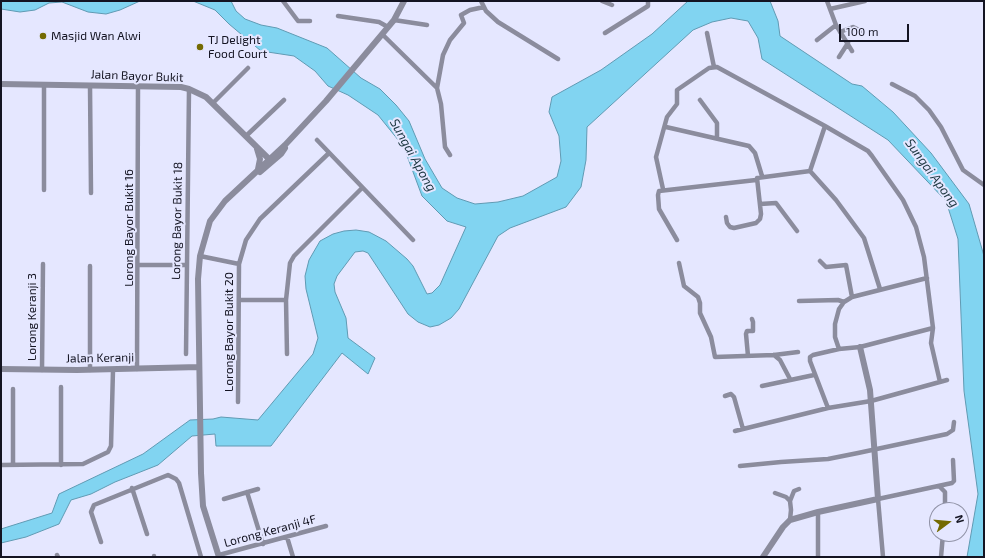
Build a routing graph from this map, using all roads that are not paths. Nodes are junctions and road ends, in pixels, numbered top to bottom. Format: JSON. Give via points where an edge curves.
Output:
{"nodes":[{"id":1,"x":284,"y":1,"type":"edge"},
{"id":2,"x":404,"y":1,"type":"edge"},
{"id":3,"x":481,"y":1,"type":"edge"},
{"id":4,"x":602,"y":1,"type":"edge"},
{"id":5,"x":648,"y":1,"type":"edge"},
{"id":6,"x":827,"y":1,"type":"edge"},
{"id":7,"x":865,"y":1,"type":"edge"},
{"id":8,"x":612,"y":5,"type":"dead end"},
{"id":9,"x":484,"y":7,"type":"junction"},
{"id":10,"x":830,"y":9,"type":"junction"},
{"id":11,"x":338,"y":16,"type":"dead end"},
{"id":12,"x":394,"y":20,"type":"junction"},
{"id":13,"x":310,"y":21,"type":"dead end"},
{"id":14,"x":428,"y":25,"type":"dead end"},
{"id":15,"x":836,"y":25,"type":"junction"},
{"id":16,"x":388,"y":27,"type":"junction"},
{"id":17,"x":861,"y":31,"type":"dead end"},
{"id":18,"x":840,"y":32,"type":"junction"},
{"id":19,"x":605,"y":33,"type":"dead end"},
{"id":20,"x":707,"y":33,"type":"dead end"},
{"id":21,"x":382,"y":34,"type":"junction"},
{"id":22,"x":817,"y":40,"type":"dead end"},
{"id":23,"x":848,"y":43,"type":"junction"},
{"id":24,"x":852,"y":51,"type":"dead end"},
{"id":25,"x":839,"y":57,"type":"dead end"},
{"id":26,"x":558,"y":59,"type":"dead end"},
{"id":27,"x":714,"y":66,"type":"junction"},
{"id":28,"x":248,"y":68,"type":"dead end"},
{"id":29,"x":1,"y":84,"type":"edge"},
{"id":30,"x":892,"y":84,"type":"dead end"},
{"id":31,"x":44,"y":85,"type":"junction"},
{"id":32,"x":90,"y":86,"type":"junction"},
{"id":33,"x":138,"y":86,"type":"junction"},
{"id":34,"x":437,"y":88,"type":"junction"},
{"id":35,"x":189,"y":89,"type":"junction"},
{"id":36,"x":284,"y":100,"type":"dead end"},
{"id":37,"x":700,"y":100,"type":"dead end"},
{"id":38,"x":212,"y":103,"type":"junction"},
{"id":39,"x":666,"y":126,"type":"junction"},
{"id":40,"x":826,"y":126,"type":"junction"},
{"id":41,"x":246,"y":136,"type":"junction"},
{"id":42,"x":717,"y":138,"type":"junction"},
{"id":43,"x":317,"y":140,"type":"dead end"},
{"id":44,"x":284,"y":146,"type":"junction"},
{"id":45,"x":256,"y":147,"type":"junction"},
{"id":46,"x":329,"y":153,"type":"junction"},
{"id":47,"x":450,"y":155,"type":"dead end"},
{"id":48,"x":269,"y":159,"type":"junction"},
{"id":49,"x":810,"y":171,"type":"junction"},
{"id":50,"x":256,"y":172,"type":"junction"},
{"id":51,"x":762,"y":176,"type":"junction"},
{"id":52,"x":756,"y":180,"type":"junction"},
{"id":53,"x":984,"y":185,"type":"edge"},
{"id":54,"x":362,"y":188,"type":"junction"},
{"id":55,"x":663,"y":189,"type":"junction"},
{"id":56,"x":44,"y":190,"type":"dead end"},
{"id":57,"x":91,"y":193,"type":"dead end"},
{"id":58,"x":760,"y":204,"type":"junction"},
{"id":59,"x":726,"y":217,"type":"dead end"},
{"id":60,"x":796,"y":231,"type":"dead end"},
{"id":61,"x":413,"y":240,"type":"dead end"},
{"id":62,"x":677,"y":240,"type":"dead end"},
{"id":63,"x":200,"y":256,"type":"junction"},
{"id":64,"x":820,"y":261,"type":"dead end"},
{"id":65,"x":679,"y":263,"type":"dead end"},
{"id":66,"x":42,"y":264,"type":"dead end"},
{"id":67,"x":239,"y":264,"type":"junction"},
{"id":68,"x":139,"y":265,"type":"junction"},
{"id":69,"x":187,"y":265,"type":"junction"},
{"id":70,"x":90,"y":266,"type":"dead end"},
{"id":71,"x":927,"y":278,"type":"junction"},
{"id":72,"x":880,"y":289,"type":"junction"},
{"id":73,"x":852,"y":297,"type":"junction"},
{"id":74,"x":239,"y":300,"type":"junction"},
{"id":75,"x":286,"y":300,"type":"junction"},
{"id":76,"x":799,"y":301,"type":"dead end"},
{"id":77,"x":844,"y":302,"type":"junction"},
{"id":78,"x":752,"y":319,"type":"dead end"},
{"id":79,"x":933,"y":328,"type":"junction"},
{"id":80,"x":860,"y":347,"type":"junction"},
{"id":81,"x":839,"y":349,"type":"junction"},
{"id":82,"x":798,"y":352,"type":"dead end"},
{"id":83,"x":186,"y":354,"type":"dead end"},
{"id":84,"x":287,"y":354,"type":"dead end"},
{"id":85,"x":774,"y":355,"type":"junction"},
{"id":86,"x":748,"y":356,"type":"junction"},
{"id":87,"x":199,"y":367,"type":"junction"},
{"id":88,"x":1,"y":369,"type":"edge"},
{"id":89,"x":138,"y":369,"type":"junction"},
{"id":90,"x":42,"y":370,"type":"junction"},
{"id":91,"x":90,"y":370,"type":"junction"},
{"id":92,"x":113,"y":370,"type":"junction"},
{"id":93,"x":814,"y":375,"type":"junction"},
{"id":94,"x":790,"y":379,"type":"junction"},
{"id":95,"x":947,"y":380,"type":"dead end"},
{"id":96,"x":940,"y":382,"type":"junction"},
{"id":97,"x":762,"y":386,"type":"dead end"},
{"id":98,"x":61,"y":387,"type":"dead end"},
{"id":99,"x":13,"y":389,"type":"dead end"},
{"id":100,"x":725,"y":396,"type":"dead end"},
{"id":101,"x":871,"y":401,"type":"junction"},
{"id":102,"x":238,"y":402,"type":"dead end"},
{"id":103,"x":828,"y":408,"type":"junction"},
{"id":104,"x":954,"y":422,"type":"dead end"},
{"id":105,"x":743,"y":429,"type":"junction"},
{"id":106,"x":735,"y":431,"type":"dead end"},
{"id":107,"x":874,"y":450,"type":"junction"},
{"id":108,"x":953,"y":460,"type":"dead end"},
{"id":109,"x":1,"y":465,"type":"edge"},
{"id":110,"x":13,"y":465,"type":"junction"},
{"id":111,"x":61,"y":465,"type":"junction"},
{"id":112,"x":740,"y":466,"type":"dead end"},
{"id":113,"x":939,"y":486,"type":"junction"},
{"id":114,"x":132,"y":488,"type":"junction"},
{"id":115,"x":258,"y":489,"type":"dead end"},
{"id":116,"x":799,"y":489,"type":"dead end"},
{"id":117,"x":248,"y":492,"type":"junction"},
{"id":118,"x":775,"y":493,"type":"dead end"},
{"id":119,"x":224,"y":499,"type":"dead end"},
{"id":120,"x":878,"y":499,"type":"junction"},
{"id":121,"x":790,"y":501,"type":"junction"},
{"id":122,"x":945,"y":502,"type":"edge"},
{"id":123,"x":818,"y":512,"type":"junction"},
{"id":124,"x":790,"y":520,"type":"junction"},
{"id":125,"x":326,"y":526,"type":"dead end"},
{"id":126,"x":147,"y":534,"type":"dead end"},
{"id":127,"x":287,"y":537,"type":"junction"},
{"id":128,"x":101,"y":542,"type":"dead end"},
{"id":129,"x":942,"y":542,"type":"edge"},
{"id":130,"x":263,"y":544,"type":"junction"},
{"id":131,"x":219,"y":556,"type":"edge"},
{"id":132,"x":201,"y":557,"type":"edge"},
{"id":133,"x":293,"y":557,"type":"edge"},
{"id":134,"x":763,"y":557,"type":"edge"},
{"id":135,"x":818,"y":557,"type":"edge"},
{"id":136,"x":883,"y":557,"type":"edge"},
{"id":137,"x":941,"y":557,"type":"edge"}],
"edges":[{"from":1,"to":13,"type":"street","via":[[298,21]]},
{"from":2,"to":12,"type":"street"},
{"from":3,"to":9,"type":"street"},
{"from":4,"to":8,"type":"street"},
{"from":5,"to":19,"type":"street","via":[[648,6]]},
{"from":6,"to":10,"type":"street"},
{"from":7,"to":10,"type":"street"},
{"from":9,"to":26,"type":"street","via":[[498,22]]},
{"from":9,"to":34,"type":"street","via":[[461,15],[464,23],[445,49]]},
{"from":10,"to":15,"type":"street"},
{"from":11,"to":16,"type":"street","via":[[379,22]]},
{"from":12,"to":14,"type":"street"},
{"from":12,"to":16,"type":"street"},
{"from":15,"to":18,"type":"street"},
{"from":15,"to":22,"type":"street"},
{"from":16,"to":21,"type":"street"},
{"from":17,"to":18,"type":"street","via":[[853,27]]},
{"from":18,"to":23,"type":"street"},
{"from":20,"to":27,"type":"street"},
{"from":21,"to":34,"type":"street"},
{"from":21,"to":44,"type":"street"},
{"from":23,"to":24,"type":"street"},
{"from":23,"to":25,"type":"street"},
{"from":27,"to":39,"type":"street","via":[[677,90],[677,104],[667,117]]},
{"from":27,"to":40,"type":"street"},
{"from":28,"to":38,"type":"street"},
{"from":29,"to":31,"type":"street","name":"Jalan Bayor Bukit"},
{"from":30,"to":53,"type":"street","via":[[916,96],[929,110],[941,127],[963,170]]},
{"from":31,"to":32,"type":"street","name":"Jalan Bayor Bukit"},
{"from":31,"to":56,"type":"street"},
{"from":32,"to":33,"type":"street","name":"Jalan Bayor Bukit"},
{"from":32,"to":57,"type":"street"},
{"from":33,"to":35,"type":"street","name":"Jalan Bayor Bukit"},
{"from":33,"to":68,"type":"street","name":"Lorong Bayor Bukit 16"},
{"from":34,"to":47,"type":"street","via":[[445,147]]},
{"from":35,"to":38,"type":"street","name":"Jalan Bayor Bukit","via":[[199,92]]},
{"from":35,"to":69,"type":"street","name":"Lorong Bayor Bukit 18"},
{"from":36,"to":41,"type":"street"},
{"from":37,"to":42,"type":"street","via":[[716,123]]},
{"from":38,"to":41,"type":"street","name":"Jalan Bayor Bukit"},
{"from":39,"to":42,"type":"street","via":[[685,133]]},
{"from":39,"to":55,"type":"street","via":[[656,158]]},
{"from":40,"to":49,"type":"street"},
{"from":40,"to":71,"type":"street","via":[[868,151],[889,177],[912,217],[924,257]]},
{"from":41,"to":45,"type":"street","name":"Jalan Bayor Bukit"},
{"from":42,"to":51,"type":"street","via":[[752,149]]},
{"from":43,"to":46,"type":"street"},
{"from":44,"to":45,"type":"street","via":[[270,152]]},
{"from":44,"to":48,"type":"street"},
{"from":44,"to":50,"type":"street","via":[[281,154],[261,172]]},
{"from":45,"to":48,"type":"street","name":"Jalan Bayor Bukit"},
{"from":45,"to":50,"type":"street","via":[[260,159]]},
{"from":46,"to":54,"type":"street"},
{"from":46,"to":67,"type":"street","name":"Lorong Bayor Bukit 20","via":[[260,219],[246,240]]},
{"from":48,"to":50,"type":"street"},
{"from":49,"to":51,"type":"street"},
{"from":49,"to":72,"type":"street","via":[[836,200],[864,238]]},
{"from":50,"to":63,"type":"street","via":[[225,201],[210,221]]},
{"from":51,"to":52,"type":"street"},
{"from":52,"to":55,"type":"street"},
{"from":52,"to":58,"type":"street"},
{"from":54,"to":61,"type":"street"},
{"from":54,"to":75,"type":"street","via":[[294,256],[289,271]]},
{"from":55,"to":62,"type":"street","via":[[659,191],[659,209]]},
{"from":58,"to":59,"type":"street","via":[[760,219],[756,223],[734,228],[727,223]]},
{"from":58,"to":60,"type":"street","via":[[776,203]]},
{"from":63,"to":67,"type":"street"},
{"from":63,"to":87,"type":"street"},
{"from":64,"to":73,"type":"street","via":[[826,267],[846,265]]},
{"from":65,"to":86,"type":"street","via":[[684,286],[698,297],[700,314],[709,333],[715,357]]},
{"from":66,"to":90,"type":"street","name":"Lorong Keranji 3"},
{"from":67,"to":74,"type":"street","name":"Lorong Bayor Bukit 20"},
{"from":68,"to":69,"type":"street"},
{"from":68,"to":89,"type":"street","name":"Lorong Bayor Bukit 16"},
{"from":69,"to":83,"type":"street","name":"Lorong Bayor Bukit 18"},
{"from":70,"to":91,"type":"street"},
{"from":71,"to":72,"type":"street"},
{"from":71,"to":79,"type":"street"},
{"from":72,"to":73,"type":"street"},
{"from":73,"to":77,"type":"street"},
{"from":74,"to":75,"type":"street"},
{"from":74,"to":102,"type":"street","name":"Lorong Bayor Bukit 20"},
{"from":75,"to":84,"type":"street"},
{"from":76,"to":77,"type":"street"},
{"from":77,"to":81,"type":"street","via":[[835,324],[835,337]]},
{"from":78,"to":86,"type":"street","via":[[753,331],[746,334]]},
{"from":79,"to":80,"type":"street"},
{"from":79,"to":96,"type":"street","via":[[931,343]]},
{"from":80,"to":81,"type":"street"},
{"from":80,"to":101,"type":"street"},
{"from":81,"to":93,"type":"street","via":[[810,357]]},
{"from":82,"to":85,"type":"street"},
{"from":85,"to":86,"type":"street"},
{"from":85,"to":94,"type":"street","via":[[780,360]]},
{"from":87,"to":89,"type":"street","name":"Jalan Keranji"},
{"from":87,"to":131,"type":"street","via":[[202,499]]},
{"from":88,"to":90,"type":"street","name":"Jalan Keranji"},
{"from":89,"to":92,"type":"street","name":"Jalan Keranji"},
{"from":90,"to":91,"type":"street","name":"Jalan Keranji"},
{"from":91,"to":92,"type":"street","name":"Jalan Keranji"},
{"from":92,"to":111,"type":"street","via":[[110,449],[89,462]]},
{"from":93,"to":94,"type":"street"},
{"from":93,"to":103,"type":"street"},
{"from":94,"to":97,"type":"street"},
{"from":95,"to":96,"type":"street"},
{"from":96,"to":101,"type":"street"},
{"from":98,"to":111,"type":"street"},
{"from":99,"to":110,"type":"street"},
{"from":100,"to":105,"type":"street","via":[[730,394],[734,397]]},
{"from":101,"to":103,"type":"street"},
{"from":101,"to":107,"type":"street"},
{"from":103,"to":105,"type":"street"},
{"from":104,"to":107,"type":"street","via":[[953,430],[947,434]]},
{"from":105,"to":106,"type":"street"},
{"from":107,"to":112,"type":"street","via":[[828,459]]},
{"from":107,"to":120,"type":"street"},
{"from":108,"to":113,"type":"street","via":[[953,482]]},
{"from":109,"to":110,"type":"street"},
{"from":110,"to":111,"type":"street"},
{"from":113,"to":120,"type":"street"},
{"from":113,"to":122,"type":"street","via":[[945,492]]},
{"from":114,"to":126,"type":"street"},
{"from":114,"to":128,"type":"street","via":[[91,508]]},
{"from":114,"to":132,"type":"street","via":[[168,475],[179,483]]},
{"from":115,"to":117,"type":"street"},
{"from":116,"to":121,"type":"street","via":[[792,494]]},
{"from":117,"to":119,"type":"street"},
{"from":117,"to":130,"type":"street"},
{"from":118,"to":121,"type":"street"},
{"from":120,"to":123,"type":"street"},
{"from":120,"to":136,"type":"street"},
{"from":121,"to":124,"type":"street"},
{"from":123,"to":124,"type":"street"},
{"from":123,"to":135,"type":"street"},
{"from":124,"to":134,"type":"street"},
{"from":125,"to":127,"type":"street","name":"Lorong Keranji 4F"},
{"from":127,"to":130,"type":"street","name":"Lorong Keranji 4F"},
{"from":127,"to":133,"type":"street"},
{"from":129,"to":137,"type":"street"},
{"from":130,"to":131,"type":"street","name":"Lorong Keranji 4F"}]}
